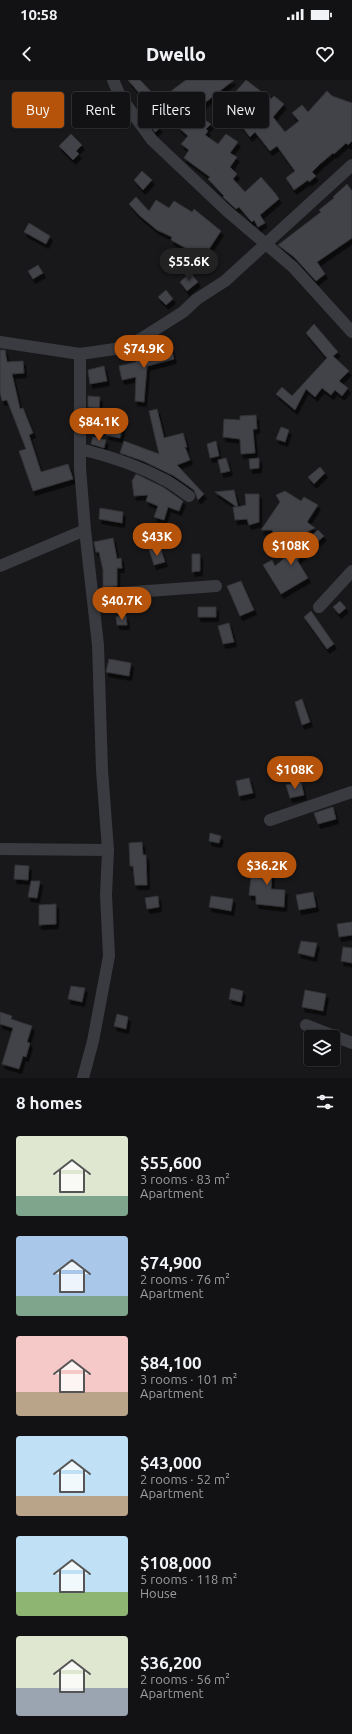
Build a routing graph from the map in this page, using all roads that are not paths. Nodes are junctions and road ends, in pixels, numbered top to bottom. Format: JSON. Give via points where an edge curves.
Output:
{"nodes":[{"id":1,"x":113,"y":80,"type":"edge"},
{"id":2,"x":352,"y":165,"type":"edge"},
{"id":3,"x":266,"y":244,"type":"junction"},
{"id":4,"x":352,"y":332,"type":"edge"},
{"id":5,"x":0,"y":342,"type":"edge"},
{"id":6,"x":80,"y":354,"type":"junction"},
{"id":7,"x":80,"y":449,"type":"junction"},
{"id":8,"x":189,"y":496,"type":"dead end"},
{"id":9,"x":85,"y":530,"type":"junction"},
{"id":10,"x":0,"y":566,"type":"edge"},
{"id":11,"x":352,"y":571,"type":"edge"},
{"id":12,"x":216,"y":586,"type":"dead end"},
{"id":13,"x":93,"y":595,"type":"junction"},
{"id":14,"x":319,"y":607,"type":"dead end"},
{"id":15,"x":352,"y":792,"type":"edge"},
{"id":16,"x":270,"y":820,"type":"dead end"},
{"id":17,"x":0,"y":849,"type":"edge"},
{"id":18,"x":108,"y":850,"type":"junction"},
{"id":19,"x":306,"y":1025,"type":"dead end"},
{"id":20,"x":352,"y":1043,"type":"edge"},
{"id":21,"x":83,"y":1078,"type":"edge"}],
"edges":[{"from":1,"to":3,"type":"street","via":[[120,96],[152,140]]},
{"from":2,"to":3,"type":"street"},
{"from":3,"to":4,"type":"street","via":[[293,267]]},
{"from":3,"to":6,"type":"street","via":[[225,281],[151,333],[122,348]]},
{"from":5,"to":6,"type":"street"},
{"from":6,"to":7,"type":"street"},
{"from":7,"to":8,"type":"street","via":[[131,464],[164,479]]},
{"from":7,"to":9,"type":"street"},
{"from":9,"to":10,"type":"street"},
{"from":9,"to":13,"type":"street"},
{"from":11,"to":14,"type":"street"},
{"from":12,"to":13,"type":"street"},
{"from":13,"to":18,"type":"street","via":[[98,645],[102,770]]},
{"from":15,"to":16,"type":"street"},
{"from":17,"to":18,"type":"street"},
{"from":18,"to":21,"type":"street","via":[[106,895],[109,956],[93,1041]]},
{"from":19,"to":20,"type":"street"}]}
